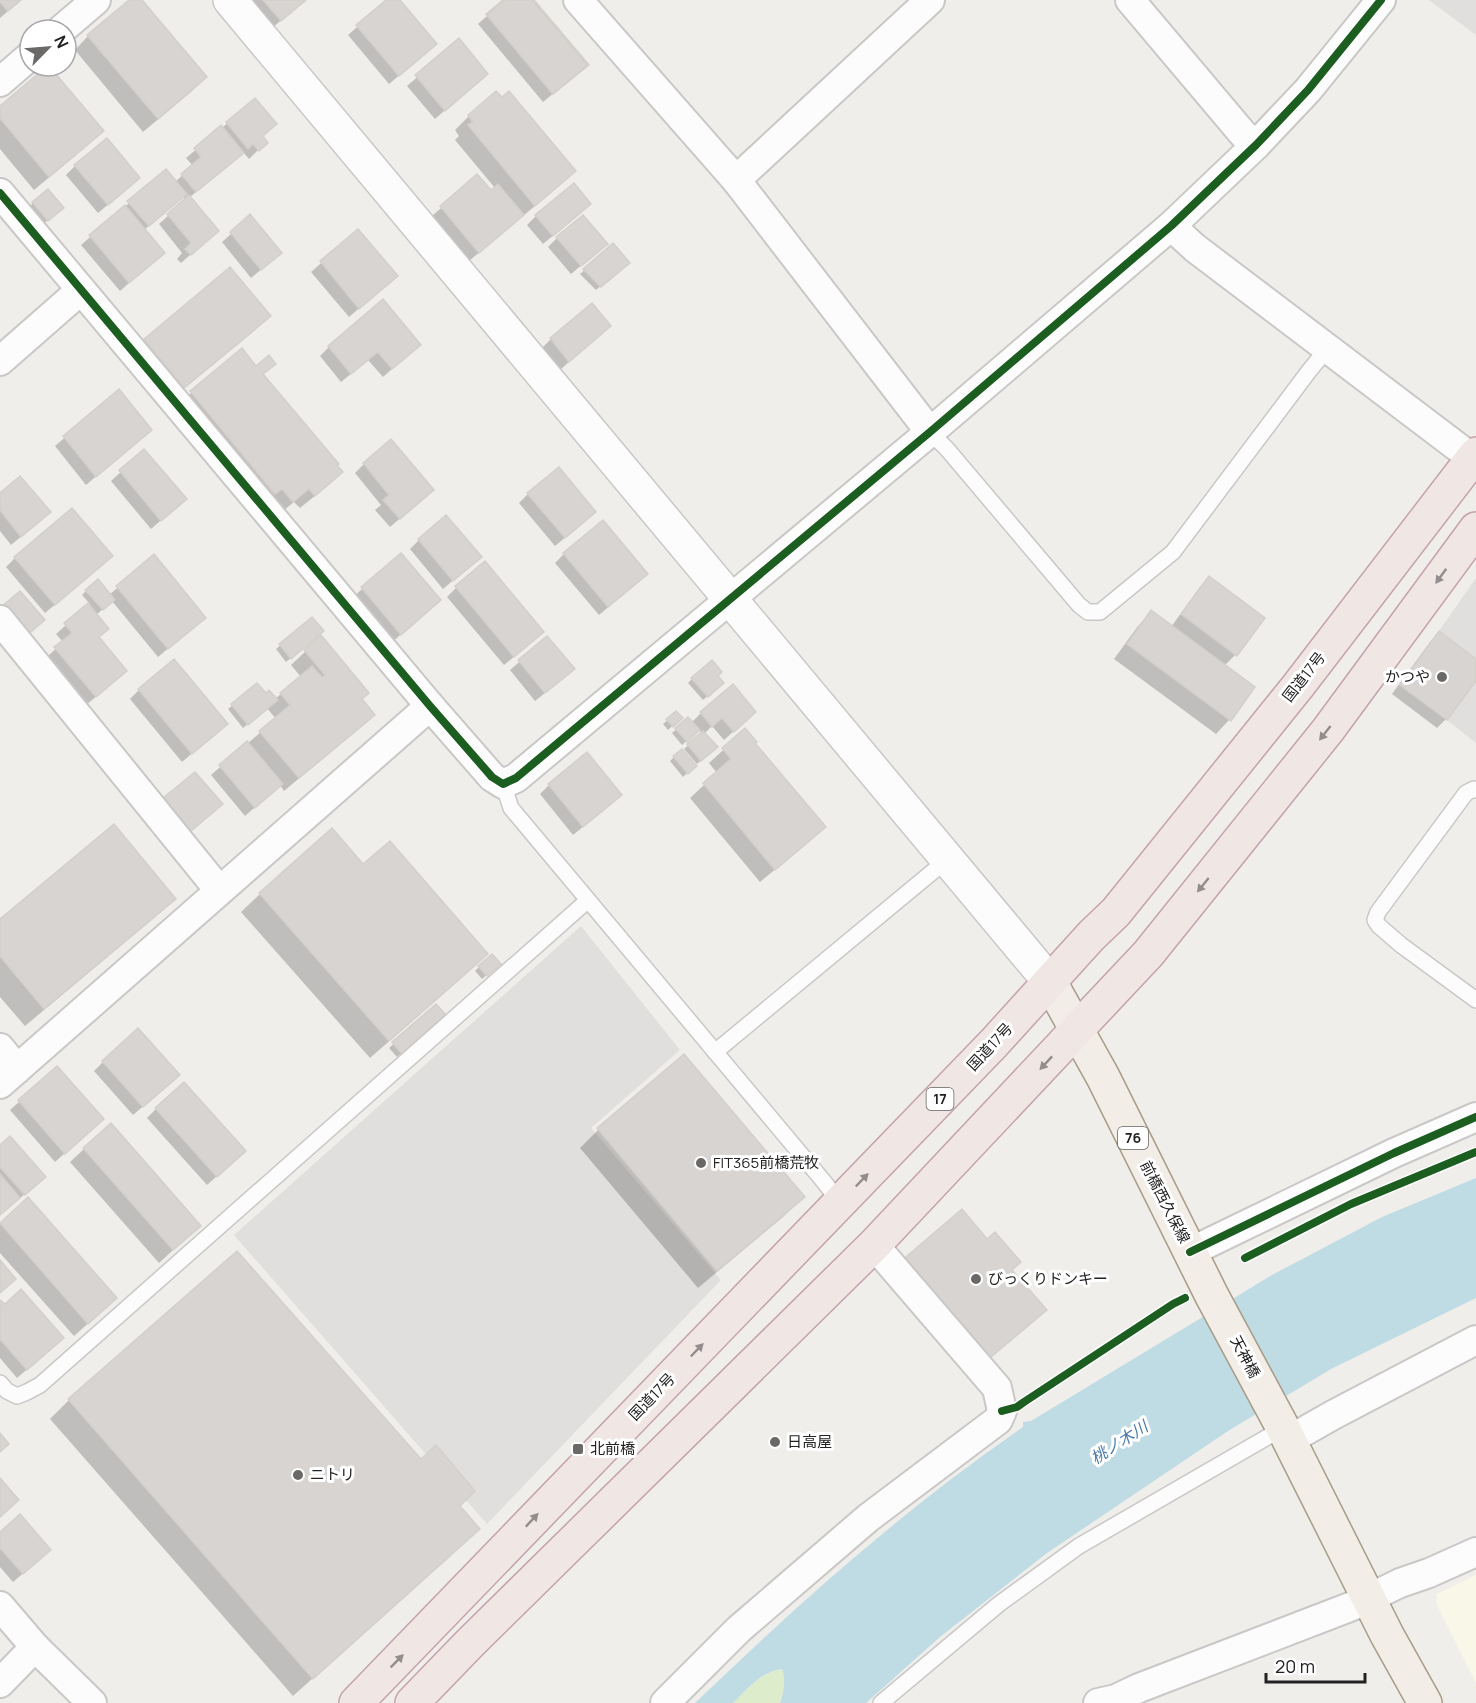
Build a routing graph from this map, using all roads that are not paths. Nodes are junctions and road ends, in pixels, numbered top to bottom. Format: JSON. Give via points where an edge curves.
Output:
{"nodes":[{"id":1,"x":96,"y":0,"type":"edge"},
{"id":2,"x":230,"y":0,"type":"edge"},
{"id":3,"x":578,"y":0,"type":"edge"},
{"id":4,"x":930,"y":0,"type":"edge"},
{"id":5,"x":1130,"y":0,"type":"edge"},
{"id":6,"x":1381,"y":0,"type":"edge"},
{"id":7,"x":75,"y":18,"type":"edge"},
{"id":8,"x":18,"y":66,"type":"edge"},
{"id":9,"x":0,"y":82,"type":"edge"},
{"id":10,"x":1256,"y":145,"type":"junction"},
{"id":11,"x":736,"y":180,"type":"junction"},
{"id":12,"x":0,"y":193,"type":"edge"},
{"id":13,"x":1172,"y":226,"type":"junction"},
{"id":14,"x":81,"y":290,"type":"junction"},
{"id":15,"x":1327,"y":350,"type":"junction"},
{"id":16,"x":0,"y":361,"type":"edge"},
{"id":17,"x":930,"y":432,"type":"junction"},
{"id":18,"x":1475,"y":458,"type":"edge"},
{"id":19,"x":1476,"y":529,"type":"edge"},
{"id":20,"x":730,"y":598,"type":"junction"},
{"id":21,"x":0,"y":620,"type":"edge"},
{"id":22,"x":430,"y":706,"type":"junction"},
{"id":23,"x":503,"y":784,"type":"junction"},
{"id":24,"x":1476,"y":790,"type":"edge"},
{"id":25,"x":948,"y":859,"type":"junction"},
{"id":26,"x":219,"y":890,"type":"junction"},
{"id":27,"x":587,"y":901,"type":"junction"},
{"id":28,"x":1050,"y":982,"type":"junction"},
{"id":29,"x":1476,"y":1000,"type":"edge"},
{"id":30,"x":1077,"y":1030,"type":"junction"},
{"id":31,"x":715,"y":1052,"type":"junction"},
{"id":32,"x":6,"y":1067,"type":"edge"},
{"id":33,"x":1476,"y":1117,"type":"edge"},
{"id":34,"x":840,"y":1203,"type":"junction"},
{"id":35,"x":874,"y":1245,"type":"junction"},
{"id":36,"x":1190,"y":1252,"type":"junction"},
{"id":37,"x":1212,"y":1296,"type":"joint"},
{"id":38,"x":1476,"y":1340,"type":"edge"},
{"id":39,"x":0,"y":1383,"type":"edge"},
{"id":40,"x":1283,"y":1428,"type":"junction"},
{"id":41,"x":1476,"y":1552,"type":"edge"},
{"id":42,"x":1369,"y":1598,"type":"junction"},
{"id":43,"x":0,"y":1606,"type":"edge"},
{"id":44,"x":35,"y":1647,"type":"junction"},
{"id":45,"x":0,"y":1683,"type":"edge"},
{"id":46,"x":1111,"y":1702,"type":"edge"},
{"id":47,"x":92,"y":1703,"type":"edge"},
{"id":48,"x":356,"y":1703,"type":"edge"},
{"id":49,"x":412,"y":1703,"type":"edge"},
{"id":50,"x":665,"y":1703,"type":"edge"},
{"id":51,"x":881,"y":1703,"type":"edge"},
{"id":52,"x":1425,"y":1703,"type":"edge"}],
"edges":[{"from":1,"to":7,"type":"street"},
{"from":2,"to":20,"type":"street"},
{"from":3,"to":11,"type":"street"},
{"from":4,"to":11,"type":"street"},
{"from":5,"to":10,"type":"street"},
{"from":6,"to":10,"type":"street","via":[[1308,90]]},
{"from":8,"to":9,"type":"street"},
{"from":10,"to":13,"type":"street"},
{"from":11,"to":17,"type":"street"},
{"from":12,"to":14,"type":"street"},
{"from":13,"to":15,"type":"street"},
{"from":13,"to":17,"type":"street"},
{"from":14,"to":16,"type":"street"},
{"from":14,"to":22,"type":"street"},
{"from":15,"to":17,"type":"lane","via":[[1173,552],[1100,612],[1088,612],[1079,604]]},
{"from":15,"to":18,"type":"street"},
{"from":17,"to":20,"type":"street"},
{"from":18,"to":28,"type":"highway","name":"国道17号","number":"17","via":[[1116,912]]},
{"from":19,"to":30,"type":"highway","one_way":true,"via":[[1328,730],[1148,954]]},
{"from":20,"to":23,"type":"street","via":[[516,778]]},
{"from":20,"to":25,"type":"street"},
{"from":21,"to":26,"type":"street"},
{"from":22,"to":23,"type":"street","via":[[492,777]]},
{"from":22,"to":26,"type":"street"},
{"from":23,"to":27,"type":"lane","via":[[511,808]]},
{"from":24,"to":29,"type":"lane","via":[[1467,793],[1375,920],[1401,945]]},
{"from":25,"to":28,"type":"street"},
{"from":25,"to":31,"type":"lane"},
{"from":26,"to":32,"type":"street"},
{"from":27,"to":31,"type":"lane"},
{"from":27,"to":39,"type":"lane","via":[[40,1385],[17,1396]]},
{"from":28,"to":30,"type":"main road","name":"前橋西久保線","number":"76"},
{"from":34,"to":28,"type":"highway","name":"国道17号","number":"17","one_way":true},
{"from":30,"to":35,"type":"highway","one_way":true},
{"from":30,"to":36,"type":"main road","name":"前橋西久保線","number":"76"},
{"from":31,"to":34,"type":"lane"},
{"from":33,"to":36,"type":"street"},
{"from":48,"to":34,"type":"highway","name":"国道17号","number":"17","one_way":true},
{"from":35,"to":49,"type":"highway"},
{"from":35,"to":50,"type":"street","via":[[997,1388],[1002,1411],[998,1420],[868,1518],[739,1629]]},
{"from":36,"to":37,"type":"main road","name":"前橋西久保線","number":"76"},
{"from":37,"to":40,"type":"main road","name":"天神橋","number":"76"},
{"from":38,"to":40,"type":"street","via":[[1333,1415]]},
{"from":40,"to":42,"type":"main road","number":"76"},
{"from":40,"to":51,"type":"lane","via":[[1079,1546],[999,1604]]},
{"from":41,"to":42,"type":"street"},
{"from":42,"to":46,"type":"street"},
{"from":42,"to":52,"type":"main road","number":"76"},
{"from":43,"to":44,"type":"street"},
{"from":44,"to":45,"type":"street"},
{"from":44,"to":47,"type":"street"}]}
